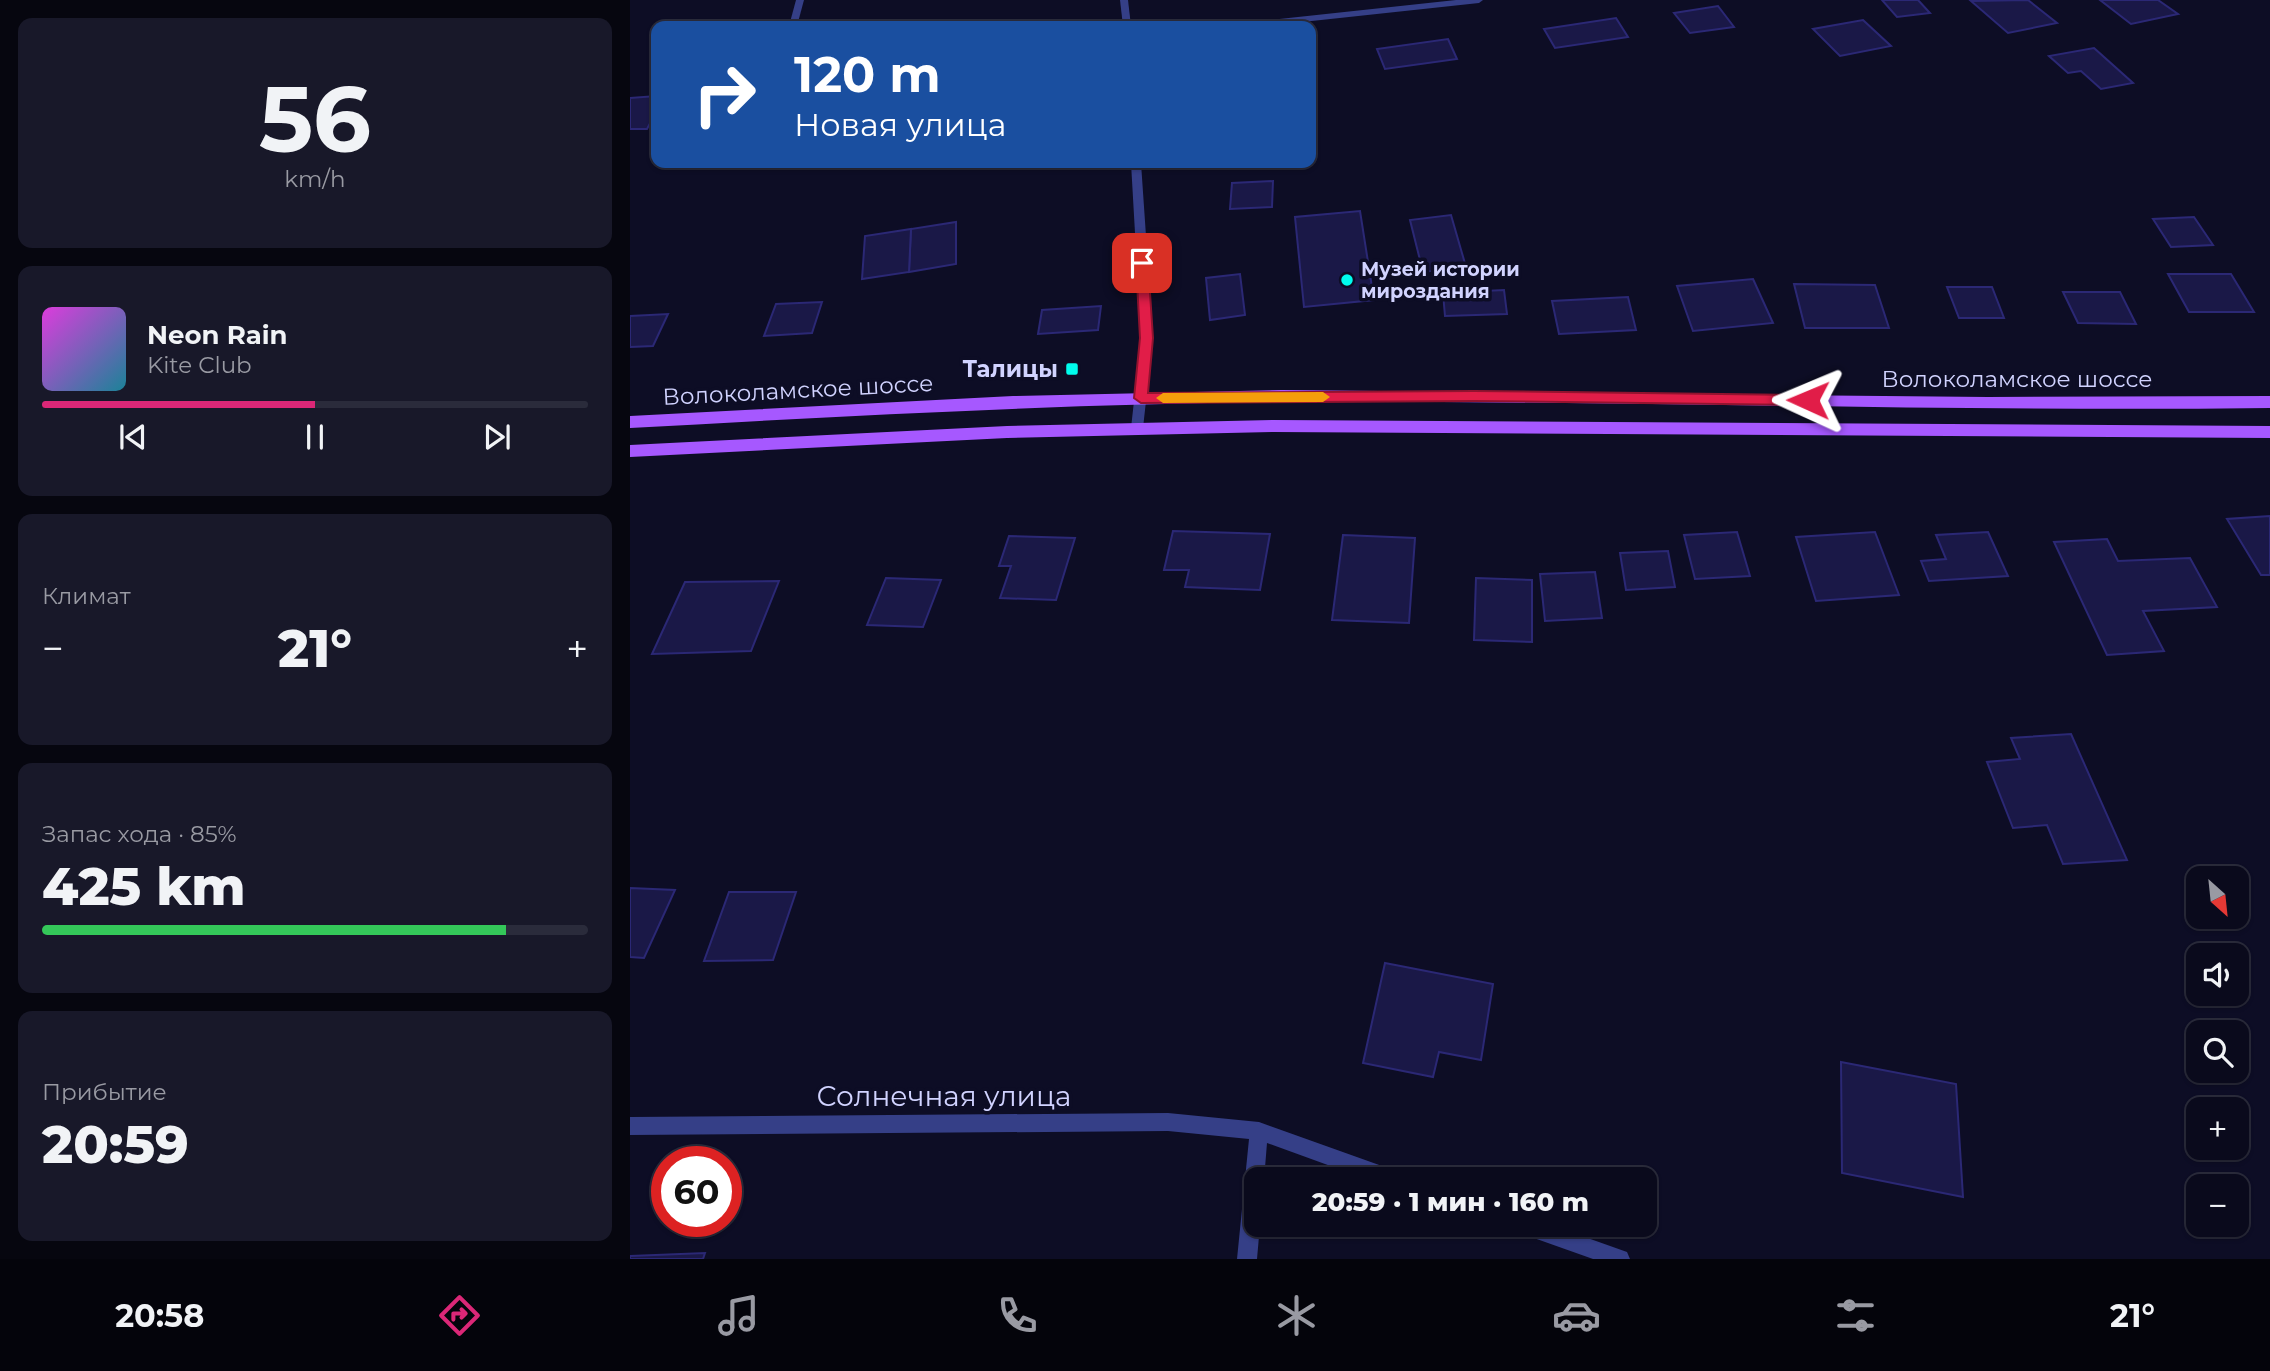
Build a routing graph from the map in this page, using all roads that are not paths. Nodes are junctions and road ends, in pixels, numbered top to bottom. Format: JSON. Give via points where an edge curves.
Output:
{"nodes":[{"id":1,"x":800,"y":0,"type":"edge"},
{"id":2,"x":1124,"y":0,"type":"edge"},
{"id":3,"x":1479,"y":0,"type":"edge"},
{"id":4,"x":794,"y":21,"type":"edge"},
{"id":5,"x":1126,"y":21,"type":"edge"},
{"id":6,"x":1288,"y":21,"type":"edge"},
{"id":7,"x":1136,"y":168,"type":"edge"},
{"id":8,"x":1141,"y":398,"type":"junction"},
{"id":9,"x":2270,"y":402,"type":"edge"},
{"id":10,"x":630,"y":422,"type":"edge"},
{"id":11,"x":1137,"y":428,"type":"junction"},
{"id":12,"x":2270,"y":432,"type":"edge"},
{"id":13,"x":630,"y":451,"type":"edge"},
{"id":14,"x":630,"y":1126,"type":"edge"},
{"id":15,"x":1259,"y":1131,"type":"junction"},
{"id":16,"x":1360,"y":1167,"type":"edge"},
{"id":17,"x":1558,"y":1237,"type":"edge"},
{"id":18,"x":1247,"y":1259,"type":"edge"},
{"id":19,"x":1619,"y":1259,"type":"edge"}],
"edges":[{"from":1,"to":4,"type":"street"},
{"from":2,"to":5,"type":"street"},
{"from":3,"to":6,"type":"street"},
{"from":7,"to":8,"type":"street","via":[[1147,338]]},
{"from":8,"to":9,"type":"main road","name":"Волоколамское шоссе"},
{"from":8,"to":10,"type":"main road","name":"Волоколамское шоссе"},
{"from":8,"to":11,"type":"street"},
{"from":11,"to":12,"type":"main road"},
{"from":11,"to":13,"type":"main road"},
{"from":14,"to":15,"type":"street","name":"Солнечная улица","via":[[1168,1122]]},
{"from":15,"to":16,"type":"street","name":"Солнечная улица"},
{"from":15,"to":18,"type":"street"},
{"from":17,"to":19,"type":"street"}]}
